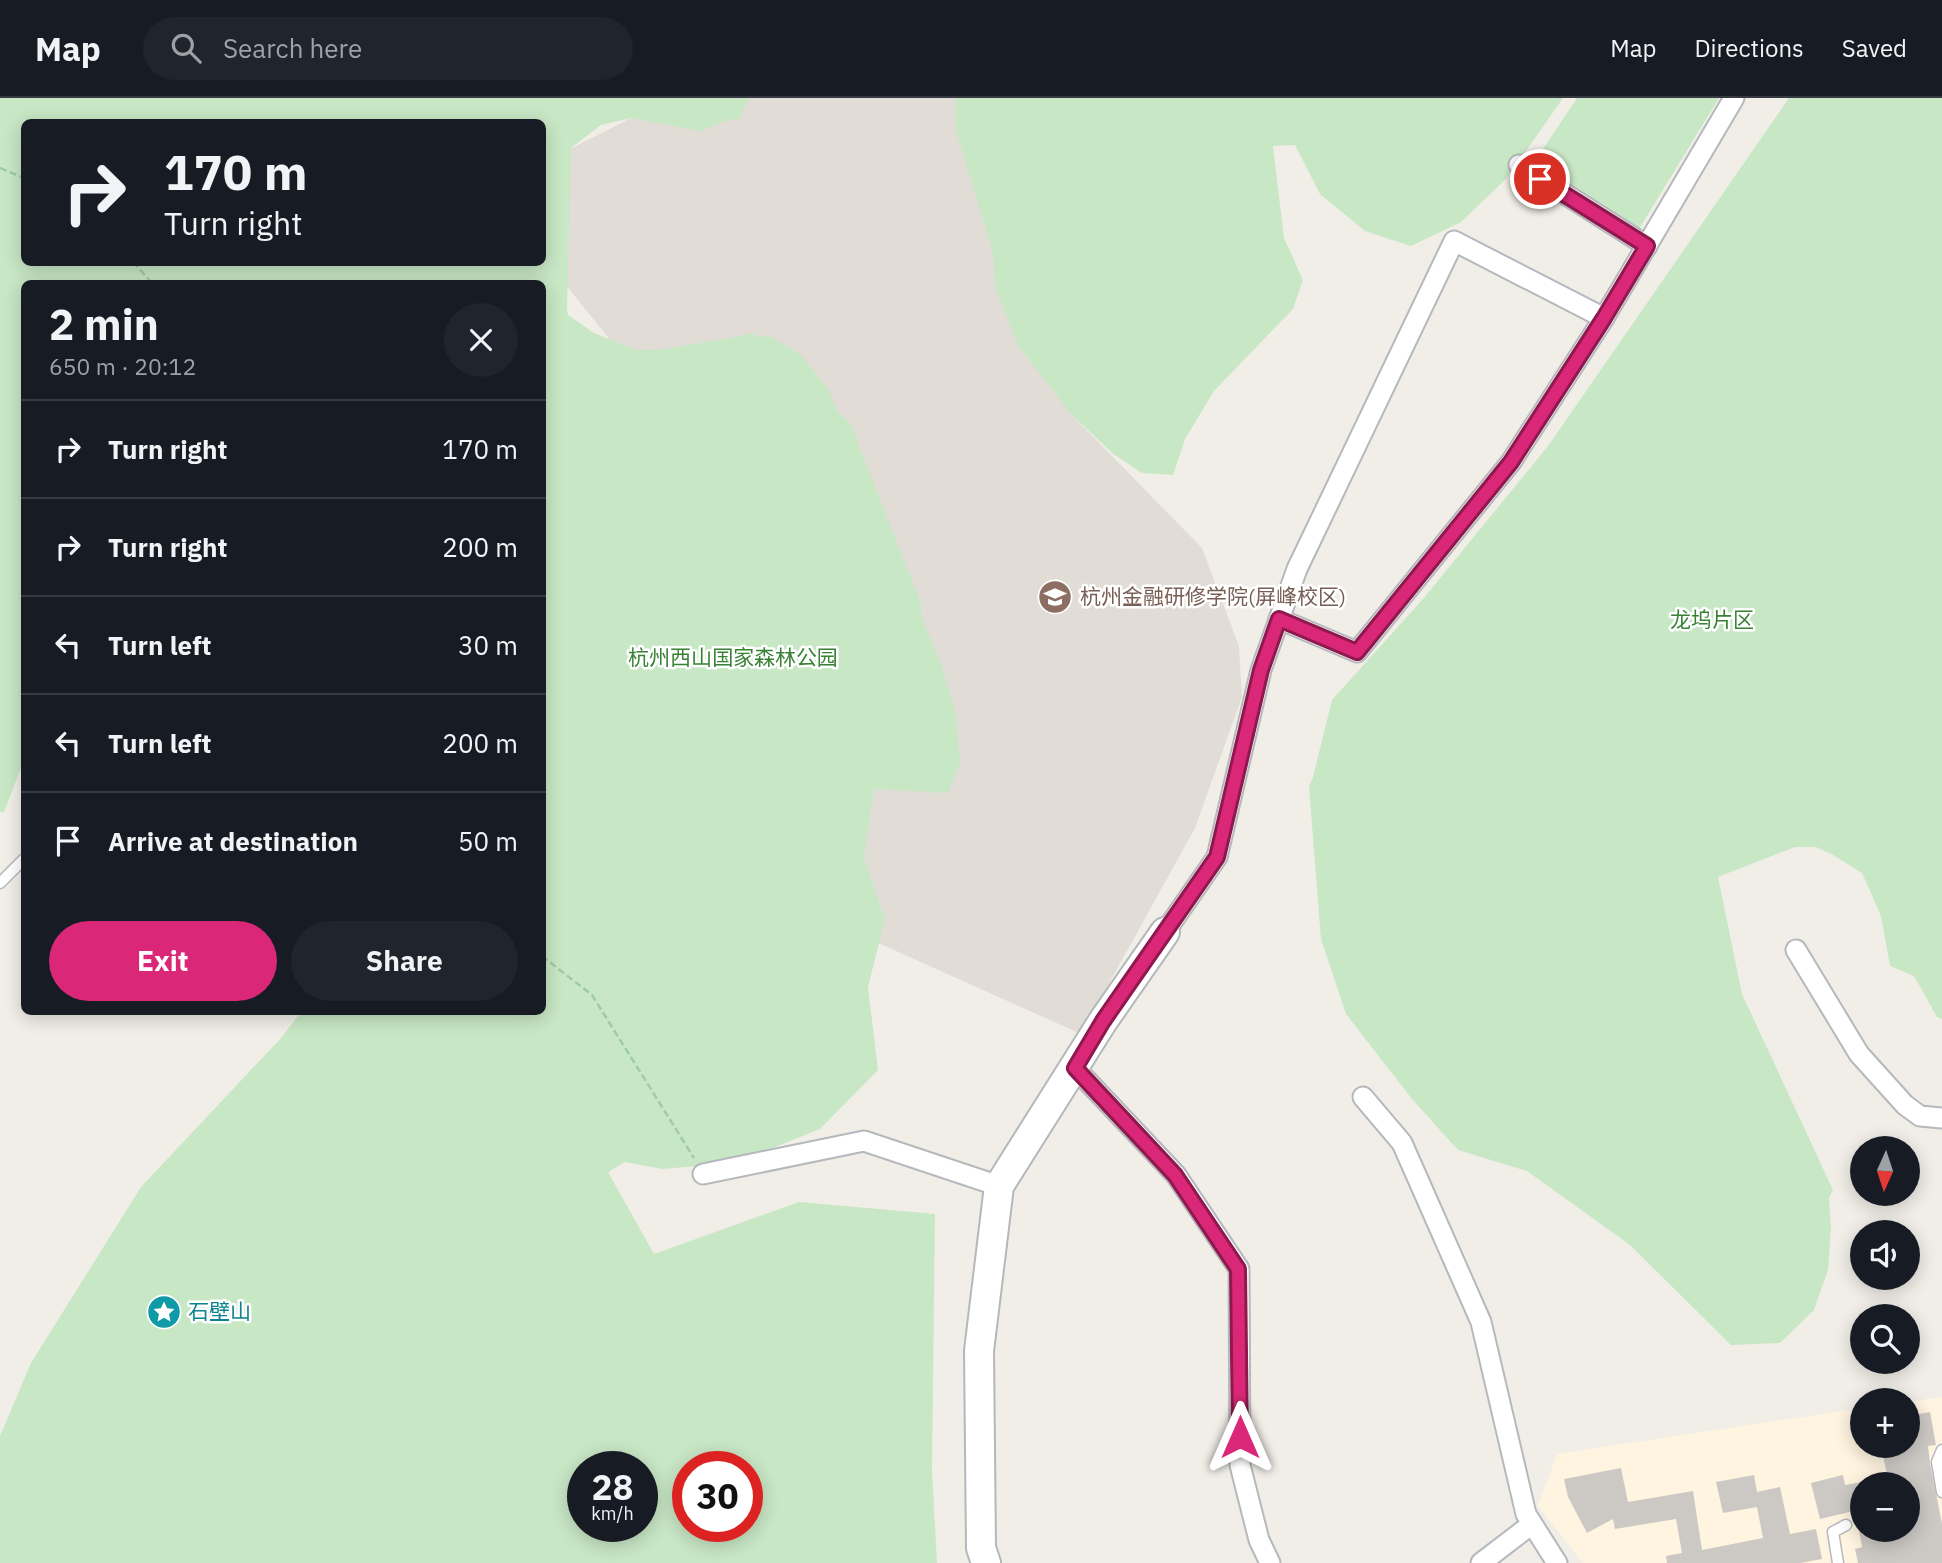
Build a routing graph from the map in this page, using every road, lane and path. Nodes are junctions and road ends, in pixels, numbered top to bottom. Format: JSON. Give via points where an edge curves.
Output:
{"nodes":[{"id":1,"x":1734,"y":98,"type":"edge"},
{"id":2,"x":1519,"y":165,"type":"dead end"},
{"id":3,"x":0,"y":168,"type":"edge"},
{"id":4,"x":21,"y":177,"type":"edge"},
{"id":5,"x":1647,"y":246,"type":"junction"},
{"id":6,"x":137,"y":266,"type":"edge"},
{"id":7,"x":149,"y":280,"type":"edge"},
{"id":8,"x":1604,"y":318,"type":"junction"},
{"id":9,"x":1279,"y":619,"type":"junction"},
{"id":10,"x":21,"y":862,"type":"edge"},
{"id":11,"x":0,"y":883,"type":"edge"},
{"id":12,"x":1165,"y":932,"type":"joint"},
{"id":13,"x":1796,"y":950,"type":"dead end"},
{"id":14,"x":546,"y":959,"type":"edge"},
{"id":15,"x":1075,"y":1068,"type":"junction"},
{"id":16,"x":1363,"y":1097,"type":"dead end"},
{"id":17,"x":1942,"y":1118,"type":"edge"},
{"id":18,"x":704,"y":1174,"type":"joint"},
{"id":19,"x":999,"y":1186,"type":"junction"},
{"id":20,"x":1942,"y":1450,"type":"edge"},
{"id":21,"x":1942,"y":1492,"type":"edge"},
{"id":22,"x":1532,"y":1524,"type":"junction"},
{"id":23,"x":1846,"y":1525,"type":"dead end"},
{"id":24,"x":986,"y":1563,"type":"edge"},
{"id":25,"x":1269,"y":1563,"type":"edge"},
{"id":26,"x":1480,"y":1563,"type":"edge"},
{"id":27,"x":1557,"y":1563,"type":"edge"},
{"id":28,"x":1838,"y":1563,"type":"edge"}],
"edges":[{"from":1,"to":5,"type":"street"},
{"from":2,"to":5,"type":"street"},
{"from":3,"to":4,"type":"path"},
{"from":5,"to":8,"type":"street"},
{"from":6,"to":7,"type":"path"},
{"from":8,"to":9,"type":"street","via":[[1511,462],[1357,652]]},
{"from":8,"to":9,"type":"street","via":[[1454,241],[1297,569]]},
{"from":9,"to":12,"type":"street","via":[[1261,670],[1217,857]]},
{"from":10,"to":11,"type":"lane"},
{"from":12,"to":15,"type":"street"},
{"from":13,"to":17,"type":"street","via":[[1859,1054],[1905,1105],[1920,1116]]},
{"from":14,"to":18,"type":"path","via":[[593,995]]},
{"from":15,"to":19,"type":"street"},
{"from":15,"to":25,"type":"street","via":[[1175,1175],[1238,1269],[1240,1465]]},
{"from":16,"to":22,"type":"street","via":[[1402,1143],[1481,1322]]},
{"from":18,"to":19,"type":"street","via":[[864,1141]]},
{"from":19,"to":24,"type":"street","via":[[979,1351],[981,1548]]},
{"from":20,"to":21,"type":"lane","via":[[1937,1462]]},
{"from":22,"to":26,"type":"street"},
{"from":22,"to":27,"type":"street"},
{"from":23,"to":28,"type":"lane","via":[[1833,1532]]}]}
